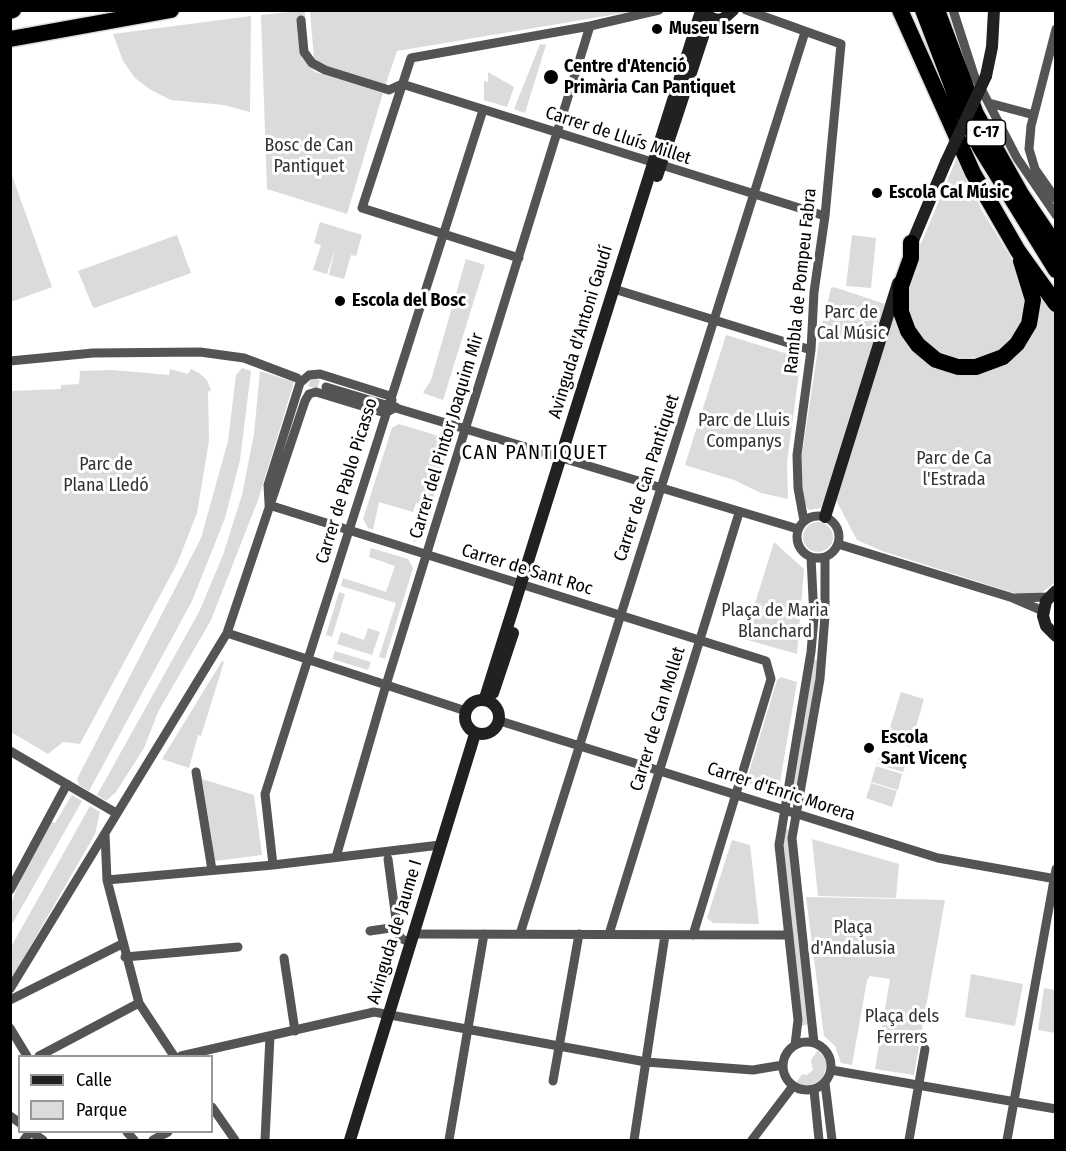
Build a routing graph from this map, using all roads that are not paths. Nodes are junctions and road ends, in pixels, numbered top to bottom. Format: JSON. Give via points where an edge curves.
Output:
{"nodes":[{"id":1,"x":171,"y":10,"type":"edge"},
{"id":2,"x":659,"y":10,"type":"edge"},
{"id":3,"x":733,"y":10,"type":"edge"},
{"id":4,"x":746,"y":10,"type":"edge"},
{"id":5,"x":900,"y":10,"type":"edge"},
{"id":6,"x":923,"y":10,"type":"edge"},
{"id":7,"x":937,"y":10,"type":"edge"},
{"id":8,"x":953,"y":10,"type":"edge"},
{"id":9,"x":994,"y":10,"type":"edge"},
{"id":10,"x":703,"y":13,"type":"edge"},
{"id":11,"x":301,"y":20,"type":"tunnel mouth"},
{"id":12,"x":590,"y":26,"type":"junction"},
{"id":13,"x":1056,"y":29,"type":"edge"},
{"id":14,"x":805,"y":32,"type":"junction"},
{"id":15,"x":10,"y":39,"type":"edge"},
{"id":16,"x":402,"y":84,"type":"junction"},
{"id":17,"x":989,"y":103,"type":"junction"},
{"id":18,"x":483,"y":110,"type":"junction"},
{"id":19,"x":1034,"y":114,"type":"junction"},
{"id":20,"x":558,"y":134,"type":"junction"},
{"id":21,"x":657,"y":165,"type":"junction"},
{"id":22,"x":754,"y":195,"type":"junction"},
{"id":23,"x":1056,"y":199,"type":"edge"},
{"id":24,"x":1056,"y":214,"type":"edge"},
{"id":25,"x":825,"y":216,"type":"junction"},
{"id":26,"x":442,"y":235,"type":"junction"},
{"id":27,"x":911,"y":243,"type":"junction"},
{"id":28,"x":1056,"y":246,"type":"edge"},
{"id":29,"x":1018,"y":251,"type":"junction"},
{"id":30,"x":519,"y":258,"type":"junction"},
{"id":31,"x":1056,"y":270,"type":"edge"},
{"id":32,"x":617,"y":290,"type":"junction"},
{"id":33,"x":1056,"y":304,"type":"edge"},
{"id":34,"x":714,"y":320,"type":"junction"},
{"id":35,"x":811,"y":350,"type":"junction"},
{"id":36,"x":10,"y":362,"type":"edge"},
{"id":37,"x":297,"y":378,"type":"tunnel mouth"},
{"id":38,"x":326,"y":387,"type":"tunnel mouth"},
{"id":39,"x":390,"y":405,"type":"junction"},
{"id":40,"x":466,"y":429,"type":"junction"},
{"id":41,"x":564,"y":458,"type":"junction"},
{"id":42,"x":662,"y":488,"type":"junction"},
{"id":43,"x":270,"y":505,"type":"junction"},
{"id":44,"x":739,"y":513,"type":"junction"},
{"id":45,"x":825,"y":517,"type":"junction"},
{"id":46,"x":804,"y":521,"type":"junction"},
{"id":47,"x":798,"y":529,"type":"junction"},
{"id":48,"x":350,"y":532,"type":"junction"},
{"id":49,"x":838,"y":544,"type":"junction"},
{"id":50,"x":427,"y":556,"type":"junction"},
{"id":51,"x":811,"y":557,"type":"junction"},
{"id":52,"x":825,"y":558,"type":"junction"},
{"id":53,"x":524,"y":586,"type":"junction"},
{"id":54,"x":1052,"y":594,"type":"edge"},
{"id":55,"x":1013,"y":598,"type":"junction"},
{"id":56,"x":1043,"y":611,"type":"junction"},
{"id":57,"x":621,"y":616,"type":"junction"},
{"id":58,"x":226,"y":633,"type":"junction"},
{"id":59,"x":1056,"y":636,"type":"edge"},
{"id":60,"x":699,"y":641,"type":"junction"},
{"id":61,"x":307,"y":659,"type":"junction"},
{"id":62,"x":386,"y":685,"type":"junction"},
{"id":63,"x":488,"y":699,"type":"junction"},
{"id":64,"x":466,"y":711,"type":"junction"},
{"id":65,"x":500,"y":721,"type":"junction"},
{"id":66,"x":475,"y":734,"type":"junction"},
{"id":67,"x":581,"y":745,"type":"junction"},
{"id":68,"x":10,"y":751,"type":"edge"},
{"id":69,"x":659,"y":770,"type":"junction"},
{"id":70,"x":196,"y":772,"type":"dead end"},
{"id":71,"x":71,"y":787,"type":"junction"},
{"id":72,"x":736,"y":795,"type":"junction"},
{"id":73,"x":783,"y":812,"type":"junction"},
{"id":74,"x":116,"y":813,"type":"junction"},
{"id":75,"x":795,"y":816,"type":"junction"},
{"id":76,"x":105,"y":834,"type":"junction"},
{"id":77,"x":440,"y":844,"type":"junction"},
{"id":78,"x":336,"y":857,"type":"junction"},
{"id":79,"x":91,"y":858,"type":"junction"},
{"id":80,"x":388,"y":859,"type":"dead end"},
{"id":81,"x":106,"y":864,"type":"junction"},
{"id":82,"x":273,"y":865,"type":"junction"},
{"id":83,"x":212,"y":870,"type":"junction"},
{"id":84,"x":1055,"y":876,"type":"edge"},
{"id":85,"x":107,"y":880,"type":"junction"},
{"id":86,"x":10,"y":890,"type":"edge"},
{"id":87,"x":396,"y":927,"type":"junction"},
{"id":88,"x":370,"y":931,"type":"dead end"},
{"id":89,"x":484,"y":934,"type":"junction"},
{"id":90,"x":520,"y":934,"type":"junction"},
{"id":91,"x":579,"y":934,"type":"junction"},
{"id":92,"x":609,"y":934,"type":"junction"},
{"id":93,"x":665,"y":935,"type":"junction"},
{"id":94,"x":693,"y":935,"type":"junction"},
{"id":95,"x":789,"y":935,"type":"junction"},
{"id":96,"x":412,"y":938,"type":"junction"},
{"id":97,"x":122,"y":944,"type":"junction"},
{"id":98,"x":238,"y":947,"type":"dead end"},
{"id":99,"x":126,"y":957,"type":"junction"},
{"id":100,"x":284,"y":958,"type":"dead end"},
{"id":101,"x":10,"y":988,"type":"edge"},
{"id":102,"x":10,"y":1000,"type":"edge"},
{"id":103,"x":139,"y":1003,"type":"junction"},
{"id":104,"x":389,"y":1014,"type":"junction"},
{"id":105,"x":10,"y":1028,"type":"edge"},
{"id":106,"x":468,"y":1028,"type":"junction"},
{"id":107,"x":295,"y":1031,"type":"junction"},
{"id":108,"x":270,"y":1036,"type":"junction"},
{"id":109,"x":814,"y":1043,"type":"junction"},
{"id":110,"x":795,"y":1045,"type":"junction"},
{"id":111,"x":559,"y":1046,"type":"junction"},
{"id":112,"x":925,"y":1049,"type":"dead end"},
{"id":113,"x":26,"y":1055,"type":"edge"},
{"id":114,"x":41,"y":1055,"type":"edge"},
{"id":115,"x":173,"y":1055,"type":"edge"},
{"id":116,"x":185,"y":1055,"type":"edge"},
{"id":117,"x":646,"y":1062,"type":"junction"},
{"id":118,"x":783,"y":1065,"type":"junction"},
{"id":119,"x":831,"y":1070,"type":"junction"},
{"id":120,"x":553,"y":1081,"type":"dead end"},
{"id":121,"x":825,"y":1083,"type":"junction"},
{"id":122,"x":919,"y":1085,"type":"junction"},
{"id":123,"x":793,"y":1086,"type":"junction"},
{"id":124,"x":814,"y":1090,"type":"junction"},
{"id":125,"x":1014,"y":1101,"type":"junction"},
{"id":126,"x":213,"y":1108,"type":"edge"},
{"id":127,"x":1056,"y":1109,"type":"edge"},
{"id":128,"x":236,"y":1140,"type":"edge"},
{"id":129,"x":265,"y":1140,"type":"edge"},
{"id":130,"x":350,"y":1140,"type":"edge"},
{"id":131,"x":449,"y":1140,"type":"edge"},
{"id":132,"x":634,"y":1140,"type":"edge"},
{"id":133,"x":752,"y":1140,"type":"edge"},
{"id":134,"x":819,"y":1140,"type":"edge"},
{"id":135,"x":831,"y":1140,"type":"edge"},
{"id":136,"x":909,"y":1140,"type":"edge"},
{"id":137,"x":1007,"y":1140,"type":"edge"}],
"edges":[{"from":1,"to":15,"type":"highway"},
{"from":2,"to":12,"type":"street"},
{"from":3,"to":10,"type":"street","via":[[723,19]]},
{"from":4,"to":14,"type":"street"},
{"from":5,"to":29,"type":"highway","via":[[973,173]]},
{"from":6,"to":31,"type":"highway","number":"C-17","via":[[980,147]]},
{"from":7,"to":28,"type":"highway","number":"C-17","via":[[976,114]]},
{"from":8,"to":17,"type":"street","via":[[974,75]]},
{"from":9,"to":27,"type":"street","bridge":true,"via":[[986,76]]},
{"from":10,"to":21,"type":"street","name":"Avinguda d'Antoni Gaudí"},
{"from":11,"to":16,"type":"street","via":[[304,52],[312,63],[389,90]]},
{"from":12,"to":16,"type":"street","via":[[411,58]]},
{"from":12,"to":20,"type":"street","name":"Carrer del Pintor Joaquim Mir"},
{"from":13,"to":19,"type":"street"},
{"from":14,"to":22,"type":"street","name":"Carrer de Can Pantiquet"},
{"from":14,"to":25,"type":"street","name":"Rambla de Pompeu Fabra","via":[[841,44]]},
{"from":16,"to":18,"type":"street","name":"Carrer de Lluís Millet"},
{"from":16,"to":26,"type":"street","via":[[362,208]]},
{"from":17,"to":19,"type":"street"},
{"from":17,"to":24,"type":"street","via":[[1017,158]]},
{"from":18,"to":20,"type":"street","name":"Carrer de Lluís Millet"},
{"from":18,"to":26,"type":"street","name":"Carrer de Pablo Picasso"},
{"from":19,"to":23,"type":"street","via":[[1029,149],[1035,168]]},
{"from":20,"to":21,"type":"street","name":"Carrer de Lluís Millet"},
{"from":20,"to":30,"type":"street","name":"Carrer del Pintor Joaquim Mir"},
{"from":21,"to":22,"type":"street","name":"Carrer de Lluís Millet"},
{"from":21,"to":32,"type":"street","name":"Avinguda d'Antoni Gaudí"},
{"from":22,"to":25,"type":"street","name":"Carrer de Lluís Millet"},
{"from":22,"to":34,"type":"street","name":"Carrer de Can Pantiquet"},
{"from":25,"to":35,"type":"street","name":"Rambla de Pompeu Fabra","via":[[814,292]]},
{"from":26,"to":30,"type":"street"},
{"from":26,"to":39,"type":"street","name":"Carrer de Pablo Picasso"},
{"from":27,"to":29,"type":"highway","via":[[911,258],[901,286],[901,312],[908,331],[936,360],[958,367],[976,367],[1003,357],[1029,324],[1033,300]]},
{"from":27,"to":45,"type":"street"},
{"from":29,"to":33,"type":"highway"},
{"from":30,"to":40,"type":"street","name":"Carrer del Pintor Joaquim Mir"},
{"from":32,"to":34,"type":"street"},
{"from":32,"to":41,"type":"street","name":"Avinguda d'Antoni Gaudí"},
{"from":34,"to":35,"type":"street"},
{"from":34,"to":42,"type":"street","name":"Carrer de Can Pantiquet"},
{"from":35,"to":46,"type":"street","name":"Rambla de Pompeu Fabra","via":[[797,455]]},
{"from":36,"to":37,"type":"street","via":[[93,353],[200,352],[244,358]]},
{"from":38,"to":39,"type":"street"},
{"from":39,"to":40,"type":"street"},
{"from":39,"to":43,"type":"street","via":[[309,394]]},
{"from":39,"to":43,"type":"street","via":[[320,374],[309,375],[300,383],[268,487]]},
{"from":39,"to":48,"type":"street","name":"Carrer de Pablo Picasso"},
{"from":40,"to":41,"type":"street"},
{"from":40,"to":50,"type":"street","name":"Carrer del Pintor Joaquim Mir"},
{"from":41,"to":42,"type":"street"},
{"from":41,"to":53,"type":"street","name":"Avinguda d'Antoni Gaudí"},
{"from":42,"to":44,"type":"street"},
{"from":42,"to":57,"type":"street","name":"Carrer de Can Pantiquet"},
{"from":43,"to":48,"type":"street","name":"Carrer de Sant Roc"},
{"from":43,"to":58,"type":"street"},
{"from":44,"to":47,"type":"street"},
{"from":44,"to":60,"type":"street","name":"Carrer de Can Mollet"},
{"from":45,"to":46,"type":"street"},
{"from":45,"to":49,"type":"street","via":[[836,526]]},
{"from":46,"to":47,"type":"street"},
{"from":47,"to":51,"type":"street","via":[[799,546]]},
{"from":48,"to":50,"type":"street","name":"Carrer de Sant Roc"},
{"from":48,"to":61,"type":"street","name":"Carrer de Pablo Picasso"},
{"from":49,"to":52,"type":"street"},
{"from":49,"to":55,"type":"street"},
{"from":50,"to":53,"type":"street","name":"Carrer de Sant Roc"},
{"from":50,"to":62,"type":"street","name":"Carrer del Pintor Joaquim Mir"},
{"from":51,"to":52,"type":"street"},
{"from":51,"to":73,"type":"street","via":[[811,651]]},
{"from":52,"to":75,"type":"street","via":[[820,679]]},
{"from":53,"to":57,"type":"street","name":"Carrer de Sant Roc"},
{"from":53,"to":63,"type":"street","name":"Avinguda d'Antoni Gaudí"},
{"from":54,"to":55,"type":"street"},
{"from":54,"to":56,"type":"street"},
{"from":55,"to":56,"type":"street"},
{"from":56,"to":59,"type":"street","via":[[1046,626]]},
{"from":57,"to":60,"type":"street","name":"Carrer de Sant Roc"},
{"from":57,"to":67,"type":"street","name":"Carrer de Can Pantiquet"},
{"from":58,"to":61,"type":"street"},
{"from":58,"to":74,"type":"street"},
{"from":60,"to":69,"type":"street","name":"Carrer de Can Mollet"},
{"from":60,"to":72,"type":"street","name":"Carrer de Sant Roc","via":[[766,661],[770,669],[771,679]]},
{"from":61,"to":62,"type":"street"},
{"from":61,"to":82,"type":"street","name":"Carrer de Pablo Picasso","via":[[265,794]]},
{"from":62,"to":64,"type":"street"},
{"from":62,"to":78,"type":"street","name":"Carrer del Pintor Joaquim Mir"},
{"from":63,"to":64,"type":"street","via":[[475,701]]},
{"from":63,"to":65,"type":"street","via":[[499,711]]},
{"from":64,"to":66,"type":"street","via":[[465,722]]},
{"from":65,"to":66,"type":"street","via":[[490,732]]},
{"from":65,"to":67,"type":"street","name":"Carrer d'Enric Morera"},
{"from":66,"to":77,"type":"street","name":"Avinguda de Jaume I"},
{"from":67,"to":69,"type":"street","name":"Carrer d'Enric Morera"},
{"from":67,"to":90,"type":"street","name":"Carrer de Can Pantiquet"},
{"from":68,"to":71,"type":"street"},
{"from":69,"to":72,"type":"street","name":"Carrer d'Enric Morera"},
{"from":69,"to":92,"type":"street","name":"Carrer de Can Mollet"},
{"from":70,"to":83,"type":"street"},
{"from":71,"to":74,"type":"street"},
{"from":71,"to":86,"type":"street"},
{"from":72,"to":73,"type":"street","name":"Carrer d'Enric Morera"},
{"from":72,"to":94,"type":"street"},
{"from":73,"to":75,"type":"street","name":"Carrer d'Enric Morera"},
{"from":73,"to":95,"type":"street","via":[[779,845]]},
{"from":74,"to":76,"type":"street"},
{"from":75,"to":84,"type":"street","name":"Carrer d'Enric Morera","via":[[938,858]]},
{"from":75,"to":109,"type":"street","via":[[795,885]]},
{"from":76,"to":79,"type":"street"},
{"from":76,"to":81,"type":"street"},
{"from":77,"to":78,"type":"street"},
{"from":77,"to":96,"type":"street","name":"Avinguda de Jaume I"},
{"from":78,"to":82,"type":"street"},
{"from":79,"to":81,"type":"street"},
{"from":79,"to":101,"type":"street"},
{"from":80,"to":87,"type":"street"},
{"from":81,"to":85,"type":"street"},
{"from":82,"to":83,"type":"street"},
{"from":83,"to":85,"type":"street"},
{"from":84,"to":125,"type":"street"},
{"from":85,"to":97,"type":"street"},
{"from":87,"to":88,"type":"street"},
{"from":87,"to":96,"type":"street","via":[[400,938]]},
{"from":89,"to":90,"type":"street"},
{"from":89,"to":96,"type":"street"},
{"from":89,"to":106,"type":"street"},
{"from":90,"to":91,"type":"street"},
{"from":91,"to":92,"type":"street"},
{"from":91,"to":111,"type":"street"},
{"from":92,"to":93,"type":"street"},
{"from":93,"to":94,"type":"street"},
{"from":93,"to":117,"type":"street"},
{"from":94,"to":95,"type":"street"},
{"from":95,"to":110,"type":"street","via":[[798,1020]]},
{"from":96,"to":104,"type":"street","name":"Avinguda de Jaume I"},
{"from":97,"to":99,"type":"street"},
{"from":97,"to":102,"type":"street"},
{"from":98,"to":99,"type":"street"},
{"from":99,"to":103,"type":"street"},
{"from":100,"to":107,"type":"street"},
{"from":103,"to":114,"type":"street"},
{"from":103,"to":115,"type":"street"},
{"from":104,"to":106,"type":"street"},
{"from":104,"to":107,"type":"street","via":[[374,1012]]},
{"from":104,"to":130,"type":"street","name":"Avinguda de Jaume I"},
{"from":105,"to":113,"type":"street"},
{"from":106,"to":111,"type":"street"},
{"from":106,"to":131,"type":"street"},
{"from":107,"to":108,"type":"street"},
{"from":108,"to":116,"type":"street"},
{"from":108,"to":129,"type":"street"},
{"from":109,"to":110,"type":"street"},
{"from":109,"to":119,"type":"street","via":[[830,1057]]},
{"from":110,"to":118,"type":"street"},
{"from":111,"to":117,"type":"street"},
{"from":111,"to":120,"type":"street"},
{"from":112,"to":122,"type":"street"},
{"from":117,"to":118,"type":"street","via":[[753,1070]]},
{"from":117,"to":132,"type":"street"},
{"from":118,"to":123,"type":"street"},
{"from":119,"to":121,"type":"street"},
{"from":119,"to":122,"type":"street"},
{"from":121,"to":124,"type":"street"},
{"from":121,"to":135,"type":"street"},
{"from":122,"to":125,"type":"street"},
{"from":122,"to":136,"type":"street"},
{"from":123,"to":124,"type":"street"},
{"from":123,"to":133,"type":"street"},
{"from":124,"to":134,"type":"street"},
{"from":125,"to":127,"type":"street"},
{"from":125,"to":137,"type":"street"},
{"from":126,"to":128,"type":"street"}]}
